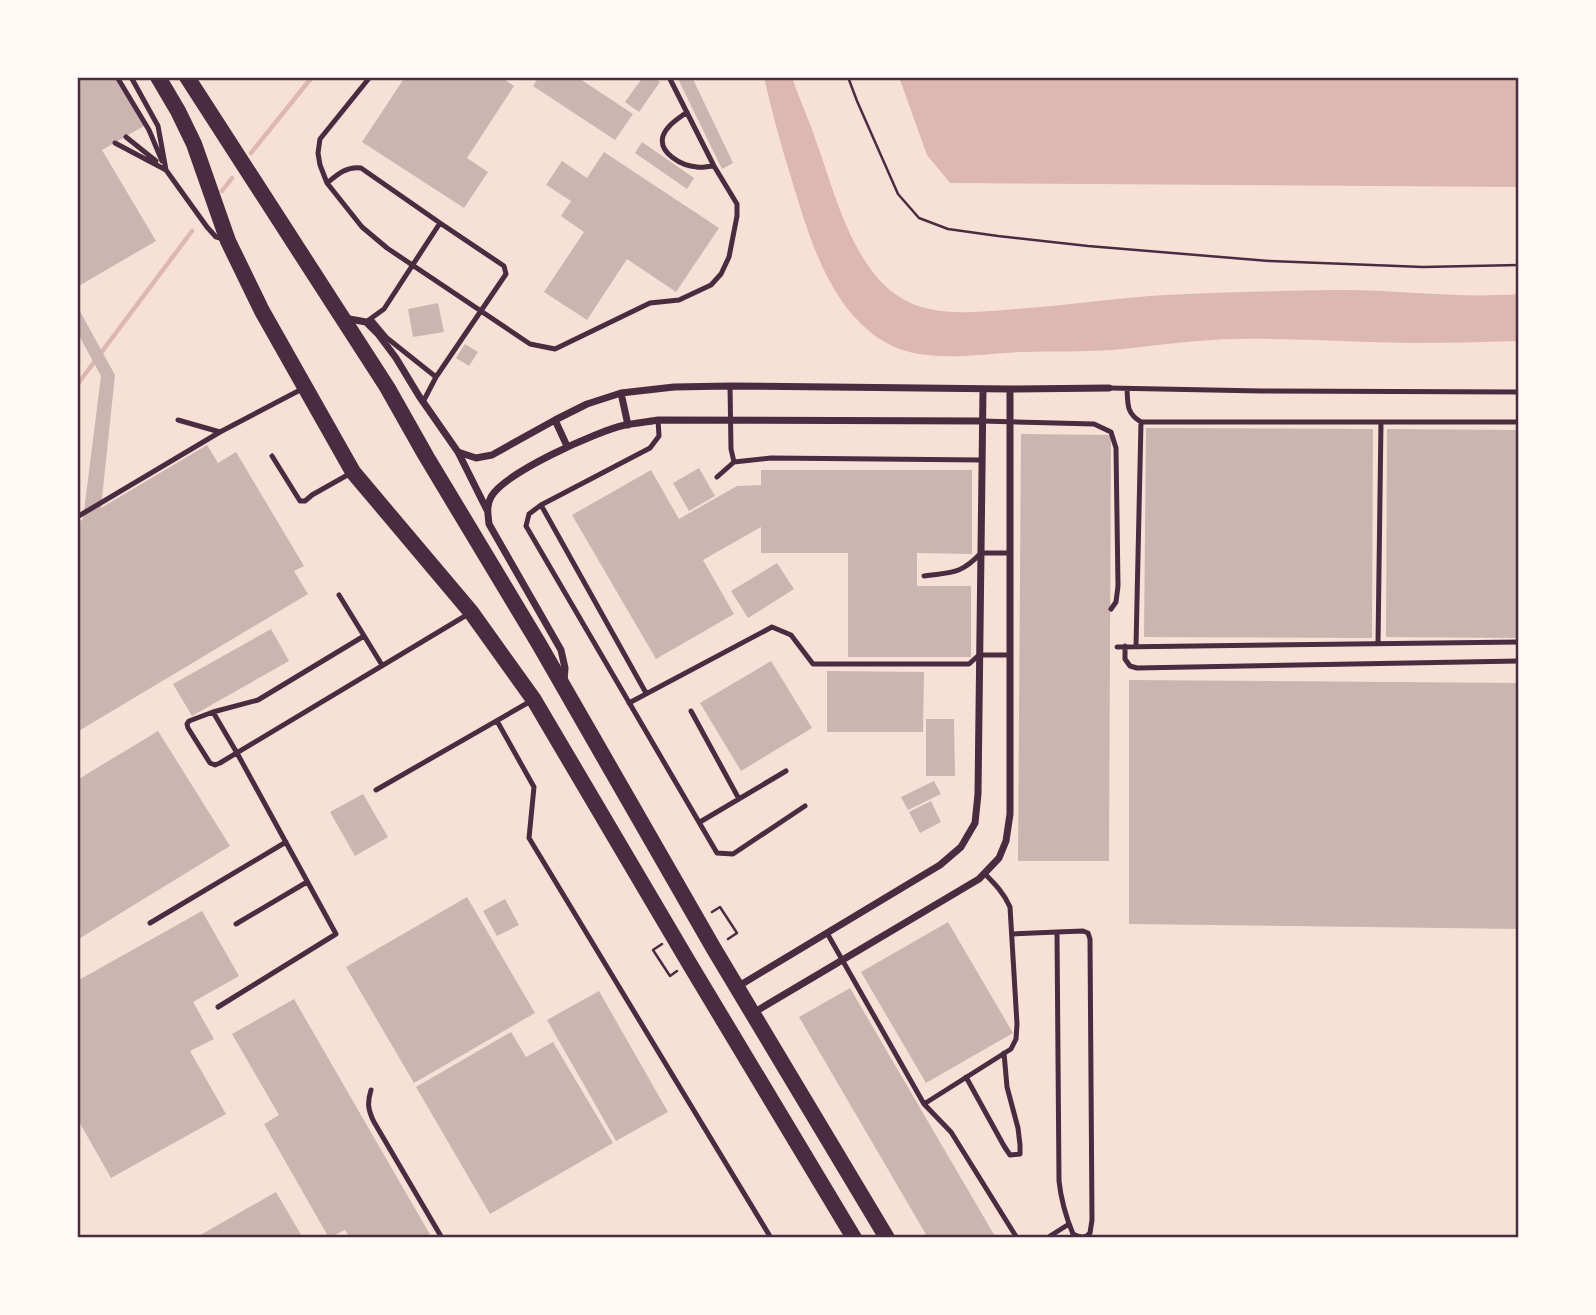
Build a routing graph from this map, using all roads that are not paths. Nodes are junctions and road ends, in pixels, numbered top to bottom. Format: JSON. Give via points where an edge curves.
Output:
{"nodes":[{"id":1,"x":117,"y":77,"type":"edge"},
{"id":2,"x":131,"y":77,"type":"edge"},
{"id":3,"x":158,"y":77,"type":"edge"},
{"id":4,"x":187,"y":77,"type":"edge"},
{"id":5,"x":370,"y":77,"type":"edge"},
{"id":6,"x":669,"y":77,"type":"edge"},
{"id":7,"x":687,"y":112,"type":"junction"},
{"id":8,"x":126,"y":137,"type":"dead end"},
{"id":9,"x":115,"y":143,"type":"dead end"},
{"id":10,"x":714,"y":166,"type":"junction"},
{"id":11,"x":166,"y":170,"type":"junction"},
{"id":12,"x":327,"y":183,"type":"junction"},
{"id":13,"x":440,"y":223,"type":"junction"},
{"id":14,"x":228,"y":241,"type":"junction"},
{"id":15,"x":411,"y":265,"type":"junction"},
{"id":16,"x":481,"y":312,"type":"junction"},
{"id":17,"x":343,"y":318,"type":"junction"},
{"id":18,"x":368,"y":320,"type":"junction"},
{"id":19,"x":436,"y":377,"type":"junction"},
{"id":20,"x":730,"y":386,"type":"junction"},
{"id":21,"x":305,"y":387,"type":"junction"},
{"id":22,"x":1109,"y":388,"type":"joint"},
{"id":23,"x":1128,"y":388,"type":"junction"},
{"id":24,"x":983,"y":389,"type":"junction"},
{"id":25,"x":1010,"y":389,"type":"junction"},
{"id":26,"x":1519,"y":391,"type":"edge"},
{"id":27,"x":621,"y":393,"type":"junction"},
{"id":28,"x":424,"y":402,"type":"junction"},
{"id":29,"x":178,"y":420,"type":"dead end"},
{"id":30,"x":555,"y":420,"type":"junction"},
{"id":31,"x":657,"y":420,"type":"junction"},
{"id":32,"x":731,"y":420,"type":"junction"},
{"id":33,"x":982,"y":421,"type":"junction"},
{"id":34,"x":1141,"y":422,"type":"junction"},
{"id":35,"x":1381,"y":422,"type":"junction"},
{"id":36,"x":1519,"y":422,"type":"edge"},
{"id":37,"x":1010,"y":423,"type":"junction"},
{"id":38,"x":628,"y":425,"type":"junction"},
{"id":39,"x":220,"y":432,"type":"junction"},
{"id":40,"x":568,"y":446,"type":"junction"},
{"id":41,"x":457,"y":452,"type":"junction"},
{"id":42,"x":272,"y":456,"type":"dead end"},
{"id":43,"x":982,"y":460,"type":"junction"},
{"id":44,"x":734,"y":462,"type":"junction"},
{"id":45,"x":353,"y":472,"type":"junction"},
{"id":46,"x":717,"y":477,"type":"dead end"},
{"id":47,"x":541,"y":505,"type":"junction"},
{"id":48,"x":487,"y":510,"type":"junction"},
{"id":49,"x":77,"y":517,"type":"edge"},
{"id":50,"x":981,"y":553,"type":"junction"},
{"id":51,"x":1010,"y":553,"type":"junction"},
{"id":52,"x":924,"y":576,"type":"dead end"},
{"id":53,"x":339,"y":595,"type":"dead end"},
{"id":54,"x":1111,"y":609,"type":"dead end"},
{"id":55,"x":471,"y":612,"type":"junction"},
{"id":56,"x":364,"y":636,"type":"junction"},
{"id":57,"x":1519,"y":642,"type":"edge"},
{"id":58,"x":1378,"y":643,"type":"junction"},
{"id":59,"x":1125,"y":646,"type":"junction"},
{"id":60,"x":1136,"y":646,"type":"junction"},
{"id":61,"x":1117,"y":648,"type":"dead end"},
{"id":62,"x":979,"y":655,"type":"junction"},
{"id":63,"x":1009,"y":655,"type":"junction"},
{"id":64,"x":1519,"y":661,"type":"edge"},
{"id":65,"x":382,"y":665,"type":"junction"},
{"id":66,"x":564,"y":689,"type":"junction"},
{"id":67,"x":646,"y":693,"type":"junction"},
{"id":68,"x":534,"y":699,"type":"junction"},
{"id":69,"x":629,"y":703,"type":"junction"},
{"id":70,"x":691,"y":711,"type":"dead end"},
{"id":71,"x":213,"y":712,"type":"junction"},
{"id":72,"x":497,"y":721,"type":"junction"},
{"id":73,"x":237,"y":753,"type":"junction"},
{"id":74,"x":786,"y":771,"type":"dead end"},
{"id":75,"x":376,"y":790,"type":"dead end"},
{"id":76,"x":739,"y":799,"type":"junction"},
{"id":77,"x":805,"y":806,"type":"dead end"},
{"id":78,"x":700,"y":822,"type":"junction"},
{"id":79,"x":286,"y":842,"type":"junction"},
{"id":80,"x":984,"y":873,"type":"junction"},
{"id":81,"x":307,"y":882,"type":"junction"},
{"id":82,"x":150,"y":923,"type":"dead end"},
{"id":83,"x":236,"y":924,"type":"dead end"},
{"id":84,"x":1056,"y":932,"type":"junction"},
{"id":85,"x":827,"y":933,"type":"junction"},
{"id":86,"x":1012,"y":934,"type":"junction"},
{"id":87,"x":842,"y":960,"type":"junction"},
{"id":88,"x":736,"y":987,"type":"junction"},
{"id":89,"x":218,"y":1007,"type":"dead end"},
{"id":90,"x":752,"y":1014,"type":"junction"},
{"id":91,"x":1004,"y":1054,"type":"junction"},
{"id":92,"x":966,"y":1077,"type":"junction"},
{"id":93,"x":371,"y":1090,"type":"dead end"},
{"id":94,"x":924,"y":1104,"type":"junction"},
{"id":95,"x":1069,"y":1224,"type":"junction"},
{"id":96,"x":442,"y":1238,"type":"edge"},
{"id":97,"x":771,"y":1238,"type":"edge"},
{"id":98,"x":855,"y":1238,"type":"edge"},
{"id":99,"x":887,"y":1238,"type":"edge"},
{"id":100,"x":1017,"y":1238,"type":"edge"},
{"id":101,"x":1047,"y":1238,"type":"edge"}],
"edges":[{"from":1,"to":11,"type":"lane","via":[[149,130]]},
{"from":2,"to":11,"type":"lane","via":[[158,126]]},
{"from":3,"to":14,"type":"main road","via":[[194,144]]},
{"from":4,"to":17,"type":"main road"},
{"from":5,"to":12,"type":"lane","via":[[320,139],[318,153]]},
{"from":6,"to":7,"type":"lane"},
{"from":7,"to":10,"type":"lane"},
{"from":7,"to":10,"type":"lane","via":[[668,127],[662,145],[670,156],[689,165]]},
{"from":8,"to":11,"type":"lane"},
{"from":9,"to":11,"type":"lane"},
{"from":10,"to":16,"type":"lane","via":[[737,204],[737,216],[729,257],[711,285],[679,300],[650,303],[555,349],[530,344]]},
{"from":11,"to":14,"type":"lane","via":[[207,227]]},
{"from":12,"to":13,"type":"lane","via":[[344,170],[361,169]]},
{"from":12,"to":15,"type":"lane","via":[[362,227]]},
{"from":13,"to":15,"type":"lane"},
{"from":13,"to":16,"type":"lane","via":[[504,266],[506,275]]},
{"from":14,"to":21,"type":"main road"},
{"from":15,"to":16,"type":"lane"},
{"from":15,"to":18,"type":"lane","via":[[384,309]]},
{"from":16,"to":19,"type":"lane"},
{"from":17,"to":18,"type":"street"},
{"from":17,"to":66,"type":"main road"},
{"from":18,"to":19,"type":"lane"},
{"from":18,"to":28,"type":"street"},
{"from":19,"to":28,"type":"lane"},
{"from":20,"to":24,"type":"street"},
{"from":20,"to":27,"type":"street"},
{"from":20,"to":32,"type":"lane"},
{"from":21,"to":39,"type":"lane"},
{"from":21,"to":45,"type":"main road"},
{"from":22,"to":23,"type":"lane"},
{"from":22,"to":25,"type":"street"},
{"from":23,"to":26,"type":"lane"},
{"from":23,"to":34,"type":"lane","via":[[1132,417]]},
{"from":24,"to":25,"type":"street"},
{"from":24,"to":33,"type":"street"},
{"from":25,"to":37,"type":"street"},
{"from":27,"to":30,"type":"street"},
{"from":27,"to":38,"type":"street"},
{"from":28,"to":41,"type":"street"},
{"from":29,"to":39,"type":"lane"},
{"from":30,"to":40,"type":"street"},
{"from":30,"to":41,"type":"street","via":[[492,455],[476,458]]},
{"from":31,"to":32,"type":"street"},
{"from":31,"to":38,"type":"street"},
{"from":31,"to":47,"type":"lane","via":[[659,436],[650,449]]},
{"from":32,"to":33,"type":"street"},
{"from":32,"to":44,"type":"lane"},
{"from":33,"to":37,"type":"lane"},
{"from":33,"to":43,"type":"street"},
{"from":34,"to":35,"type":"lane"},
{"from":34,"to":60,"type":"lane"},
{"from":35,"to":36,"type":"lane"},
{"from":35,"to":58,"type":"lane"},
{"from":37,"to":51,"type":"street"},
{"from":37,"to":54,"type":"lane","via":[[1094,424],[1111,432],[1116,449],[1118,586]]},
{"from":38,"to":40,"type":"street"},
{"from":39,"to":49,"type":"lane"},
{"from":40,"to":48,"type":"street","via":[[511,477],[491,497]]},
{"from":41,"to":48,"type":"street"},
{"from":42,"to":45,"type":"lane","via":[[300,501]]},
{"from":43,"to":44,"type":"lane","via":[[771,458]]},
{"from":43,"to":50,"type":"street"},
{"from":44,"to":46,"type":"lane"},
{"from":45,"to":55,"type":"main road"},
{"from":47,"to":67,"type":"lane"},
{"from":47,"to":69,"type":"lane","via":[[529,514],[526,526]]},
{"from":48,"to":66,"type":"street","via":[[489,524],[561,650]]},
{"from":50,"to":51,"type":"lane"},
{"from":50,"to":52,"type":"lane","via":[[959,571]]},
{"from":50,"to":62,"type":"street"},
{"from":51,"to":63,"type":"street"},
{"from":53,"to":56,"type":"lane"},
{"from":55,"to":65,"type":"lane"},
{"from":55,"to":68,"type":"main road"},
{"from":56,"to":65,"type":"lane"},
{"from":56,"to":71,"type":"lane","via":[[258,700]]},
{"from":57,"to":58,"type":"lane"},
{"from":58,"to":60,"type":"lane"},
{"from":59,"to":60,"type":"lane"},
{"from":59,"to":61,"type":"lane"},
{"from":59,"to":64,"type":"lane","via":[[1125,659],[1137,668]]},
{"from":62,"to":63,"type":"lane"},
{"from":62,"to":67,"type":"lane","via":[[969,664],[813,664],[791,635],[772,627]]},
{"from":62,"to":85,"type":"street","via":[[975,823],[961,847],[940,865]]},
{"from":63,"to":80,"type":"street","via":[[1010,814],[999,858]]},
{"from":65,"to":73,"type":"lane"},
{"from":66,"to":88,"type":"main road"},
{"from":67,"to":69,"type":"lane"},
{"from":68,"to":72,"type":"lane"},
{"from":68,"to":98,"type":"main road"},
{"from":69,"to":78,"type":"lane"},
{"from":70,"to":76,"type":"lane"},
{"from":71,"to":73,"type":"lane"},
{"from":71,"to":73,"type":"lane","via":[[190,721],[188,728],[210,763],[215,765]]},
{"from":72,"to":75,"type":"lane"},
{"from":72,"to":97,"type":"lane","via":[[534,787],[529,838]]},
{"from":73,"to":79,"type":"lane"},
{"from":74,"to":76,"type":"lane"},
{"from":76,"to":78,"type":"lane"},
{"from":77,"to":78,"type":"lane","via":[[733,855],[718,853]]},
{"from":79,"to":81,"type":"lane"},
{"from":79,"to":82,"type":"lane"},
{"from":80,"to":86,"type":"lane","via":[[1006,896]]},
{"from":80,"to":87,"type":"street"},
{"from":81,"to":83,"type":"lane"},
{"from":81,"to":89,"type":"lane","via":[[335,934]]},
{"from":84,"to":86,"type":"lane"},
{"from":84,"to":95,"type":"lane","via":[[1059,1181]]},
{"from":84,"to":95,"type":"lane","via":[[1083,931],[1090,939],[1092,1228],[1080,1237]]},
{"from":85,"to":87,"type":"lane"},
{"from":85,"to":88,"type":"street"},
{"from":86,"to":91,"type":"lane","via":[[1017,1034]]},
{"from":87,"to":90,"type":"street"},
{"from":87,"to":94,"type":"lane"},
{"from":88,"to":90,"type":"main road"},
{"from":90,"to":99,"type":"main road"},
{"from":91,"to":92,"type":"lane"},
{"from":91,"to":92,"type":"lane","via":[[1020,1154],[1010,1154],[1004,1146]]},
{"from":92,"to":94,"type":"lane"},
{"from":93,"to":96,"type":"lane","via":[[369,1112]]},
{"from":94,"to":100,"type":"lane","via":[[951,1132]]},
{"from":95,"to":101,"type":"lane"}]}
